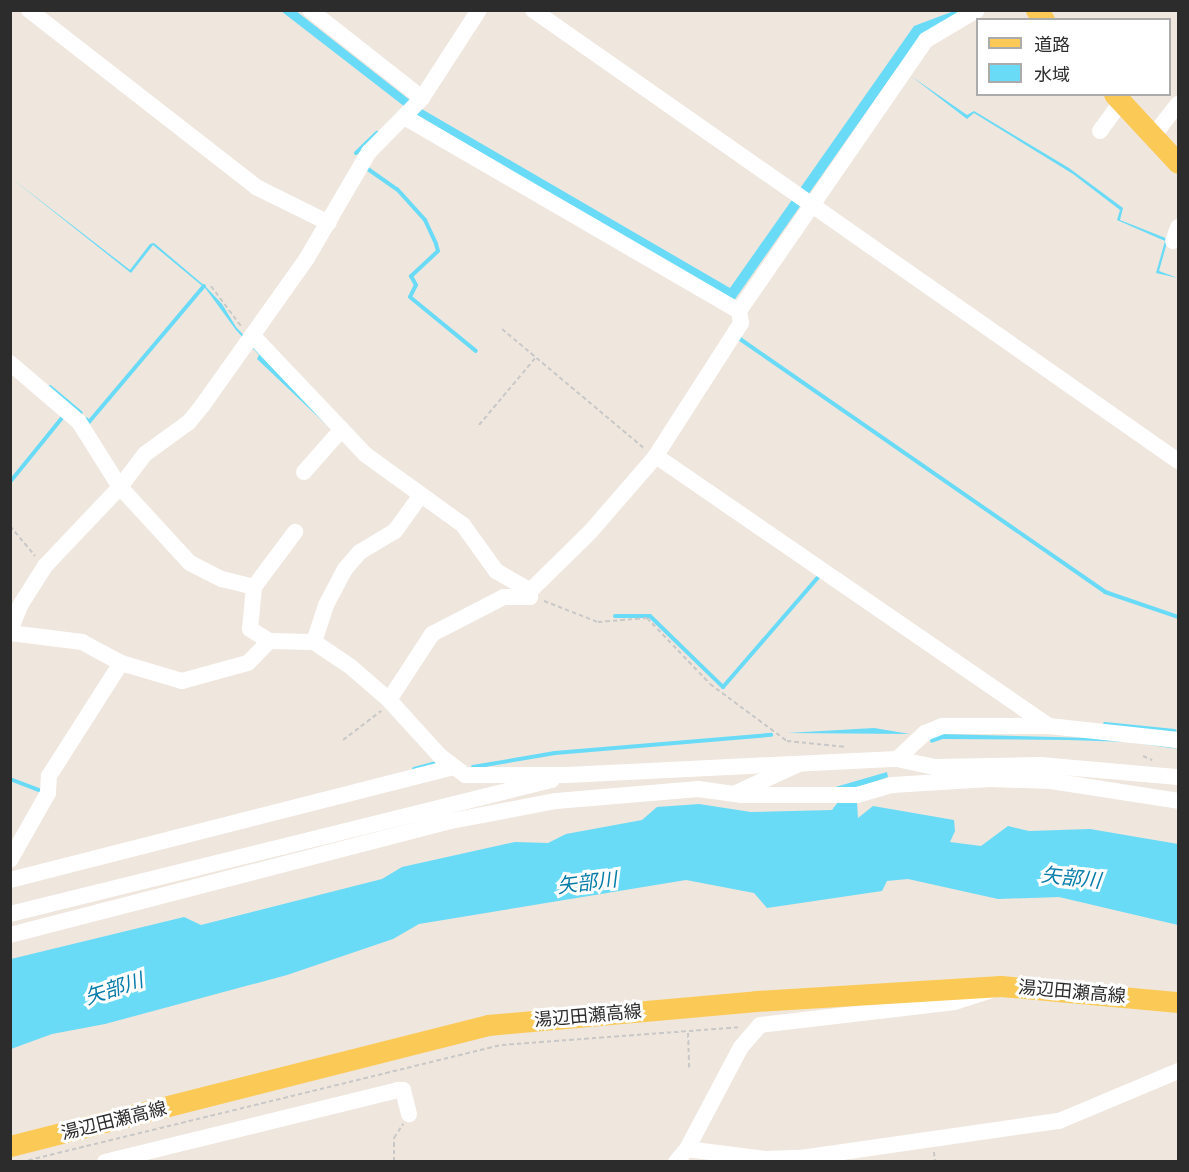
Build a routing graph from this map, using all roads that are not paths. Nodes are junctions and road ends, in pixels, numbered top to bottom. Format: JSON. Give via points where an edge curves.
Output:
{"nodes":[{"id":1,"x":29,"y":10,"type":"edge"},
{"id":2,"x":310,"y":10,"type":"edge"},
{"id":3,"x":480,"y":10,"type":"edge"},
{"id":4,"x":533,"y":10,"type":"edge"},
{"id":5,"x":977,"y":10,"type":"edge"},
{"id":6,"x":422,"y":98,"type":"junction"},
{"id":7,"x":1118,"y":98,"type":"edge"},
{"id":8,"x":1179,"y":104,"type":"edge"},
{"id":9,"x":406,"y":118,"type":"junction"},
{"id":10,"x":1100,"y":131,"type":"dead end"},
{"id":11,"x":1153,"y":136,"type":"junction"},
{"id":12,"x":1179,"y":163,"type":"edge"},
{"id":13,"x":804,"y":200,"type":"junction"},
{"id":14,"x":329,"y":223,"type":"junction"},
{"id":15,"x":739,"y":311,"type":"junction"},
{"id":16,"x":252,"y":337,"type":"junction"},
{"id":17,"x":10,"y":363,"type":"edge"},
{"id":18,"x":342,"y":429,"type":"junction"},
{"id":19,"x":655,"y":456,"type":"junction"},
{"id":20,"x":1179,"y":461,"type":"edge"},
{"id":21,"x":304,"y":472,"type":"dead end"},
{"id":22,"x":120,"y":487,"type":"junction"},
{"id":23,"x":421,"y":495,"type":"junction"},
{"id":24,"x":295,"y":532,"type":"dead end"},
{"id":25,"x":254,"y":587,"type":"junction"},
{"id":26,"x":530,"y":594,"type":"junction"},
{"id":27,"x":10,"y":632,"type":"edge"},
{"id":28,"x":269,"y":641,"type":"junction"},
{"id":29,"x":314,"y":642,"type":"junction"},
{"id":30,"x":121,"y":663,"type":"junction"},
{"id":31,"x":390,"y":701,"type":"junction"},
{"id":32,"x":1049,"y":726,"type":"junction"},
{"id":33,"x":1179,"y":740,"type":"edge"},
{"id":34,"x":897,"y":759,"type":"junction"},
{"id":35,"x":806,"y":761,"type":"junction"},
{"id":36,"x":454,"y":767,"type":"junction"},
{"id":37,"x":567,"y":775,"type":"junction"},
{"id":38,"x":1179,"y":777,"type":"edge"},
{"id":39,"x":733,"y":794,"type":"junction"},
{"id":40,"x":1179,"y":801,"type":"edge"},
{"id":41,"x":10,"y":860,"type":"edge"},
{"id":42,"x":10,"y":880,"type":"edge"},
{"id":43,"x":10,"y":914,"type":"edge"},
{"id":44,"x":10,"y":935,"type":"edge"},
{"id":45,"x":1001,"y":986,"type":"junction"},
{"id":46,"x":1179,"y":1002,"type":"edge"},
{"id":47,"x":1179,"y":1071,"type":"edge"},
{"id":48,"x":409,"y":1114,"type":"road end"},
{"id":49,"x":10,"y":1146,"type":"edge"},
{"id":50,"x":682,"y":1155,"type":"edge"},
{"id":51,"x":105,"y":1161,"type":"edge"}],
"edges":[{"from":1,"to":14,"type":"street","via":[[256,187]]},
{"from":2,"to":6,"type":"street"},
{"from":3,"to":6,"type":"street"},
{"from":4,"to":13,"type":"street"},
{"from":5,"to":13,"type":"street","via":[[926,40]]},
{"from":6,"to":9,"type":"street"},
{"from":7,"to":10,"type":"street"},
{"from":7,"to":11,"type":"main road"},
{"from":8,"to":11,"type":"street"},
{"from":9,"to":14,"type":"street","via":[[369,152]]},
{"from":9,"to":15,"type":"street"},
{"from":11,"to":12,"type":"main road"},
{"from":13,"to":15,"type":"street"},
{"from":13,"to":20,"type":"street"},
{"from":14,"to":16,"type":"street"},
{"from":15,"to":19,"type":"street","via":[[741,323]]},
{"from":16,"to":18,"type":"street"},
{"from":16,"to":22,"type":"street","via":[[189,422],[153,447]]},
{"from":17,"to":22,"type":"street","via":[[79,422]]},
{"from":18,"to":21,"type":"street"},
{"from":18,"to":23,"type":"street","via":[[381,469]]},
{"from":19,"to":26,"type":"street"},
{"from":19,"to":32,"type":"street"},
{"from":22,"to":25,"type":"street","via":[[190,562],[222,579]]},
{"from":22,"to":27,"type":"street","via":[[45,566],[21,604]]},
{"from":23,"to":26,"type":"street","via":[[463,525],[496,571]]},
{"from":23,"to":29,"type":"street","via":[[395,531],[360,552],[345,569],[326,605]]},
{"from":24,"to":25,"type":"street"},
{"from":25,"to":28,"type":"street","via":[[250,629]]},
{"from":26,"to":31,"type":"street","via":[[504,597],[432,634]]},
{"from":27,"to":30,"type":"street","via":[[82,642]]},
{"from":28,"to":29,"type":"street"},
{"from":28,"to":30,"type":"street","via":[[248,663],[182,681]]},
{"from":29,"to":31,"type":"street"},
{"from":30,"to":41,"type":"street","via":[[54,768],[48,793]]},
{"from":31,"to":36,"type":"street"},
{"from":32,"to":33,"type":"street"},
{"from":32,"to":34,"type":"street","via":[[942,726],[925,733]]},
{"from":34,"to":35,"type":"street"},
{"from":34,"to":38,"type":"street","via":[[935,767],[1050,766]]},
{"from":35,"to":37,"type":"street"},
{"from":35,"to":39,"type":"street"},
{"from":36,"to":37,"type":"street","via":[[465,775]]},
{"from":36,"to":42,"type":"street"},
{"from":37,"to":43,"type":"street"},
{"from":39,"to":40,"type":"street","via":[[857,795],[892,784],[990,779],[1051,781]]},
{"from":39,"to":44,"type":"street","via":[[698,789],[646,791],[556,801],[452,821]]},
{"from":45,"to":46,"type":"main road","name":"湯辺田瀬高線"},
{"from":45,"to":49,"type":"main road","name":"湯辺田瀬高線","via":[[756,1001],[488,1025]]},
{"from":45,"to":50,"type":"street","via":[[955,1002],[760,1025],[741,1047]]},
{"from":47,"to":50,"type":"street","via":[[1059,1121],[801,1158]]},
{"from":48,"to":51,"type":"street","via":[[403,1090],[398,1090]]}]}
